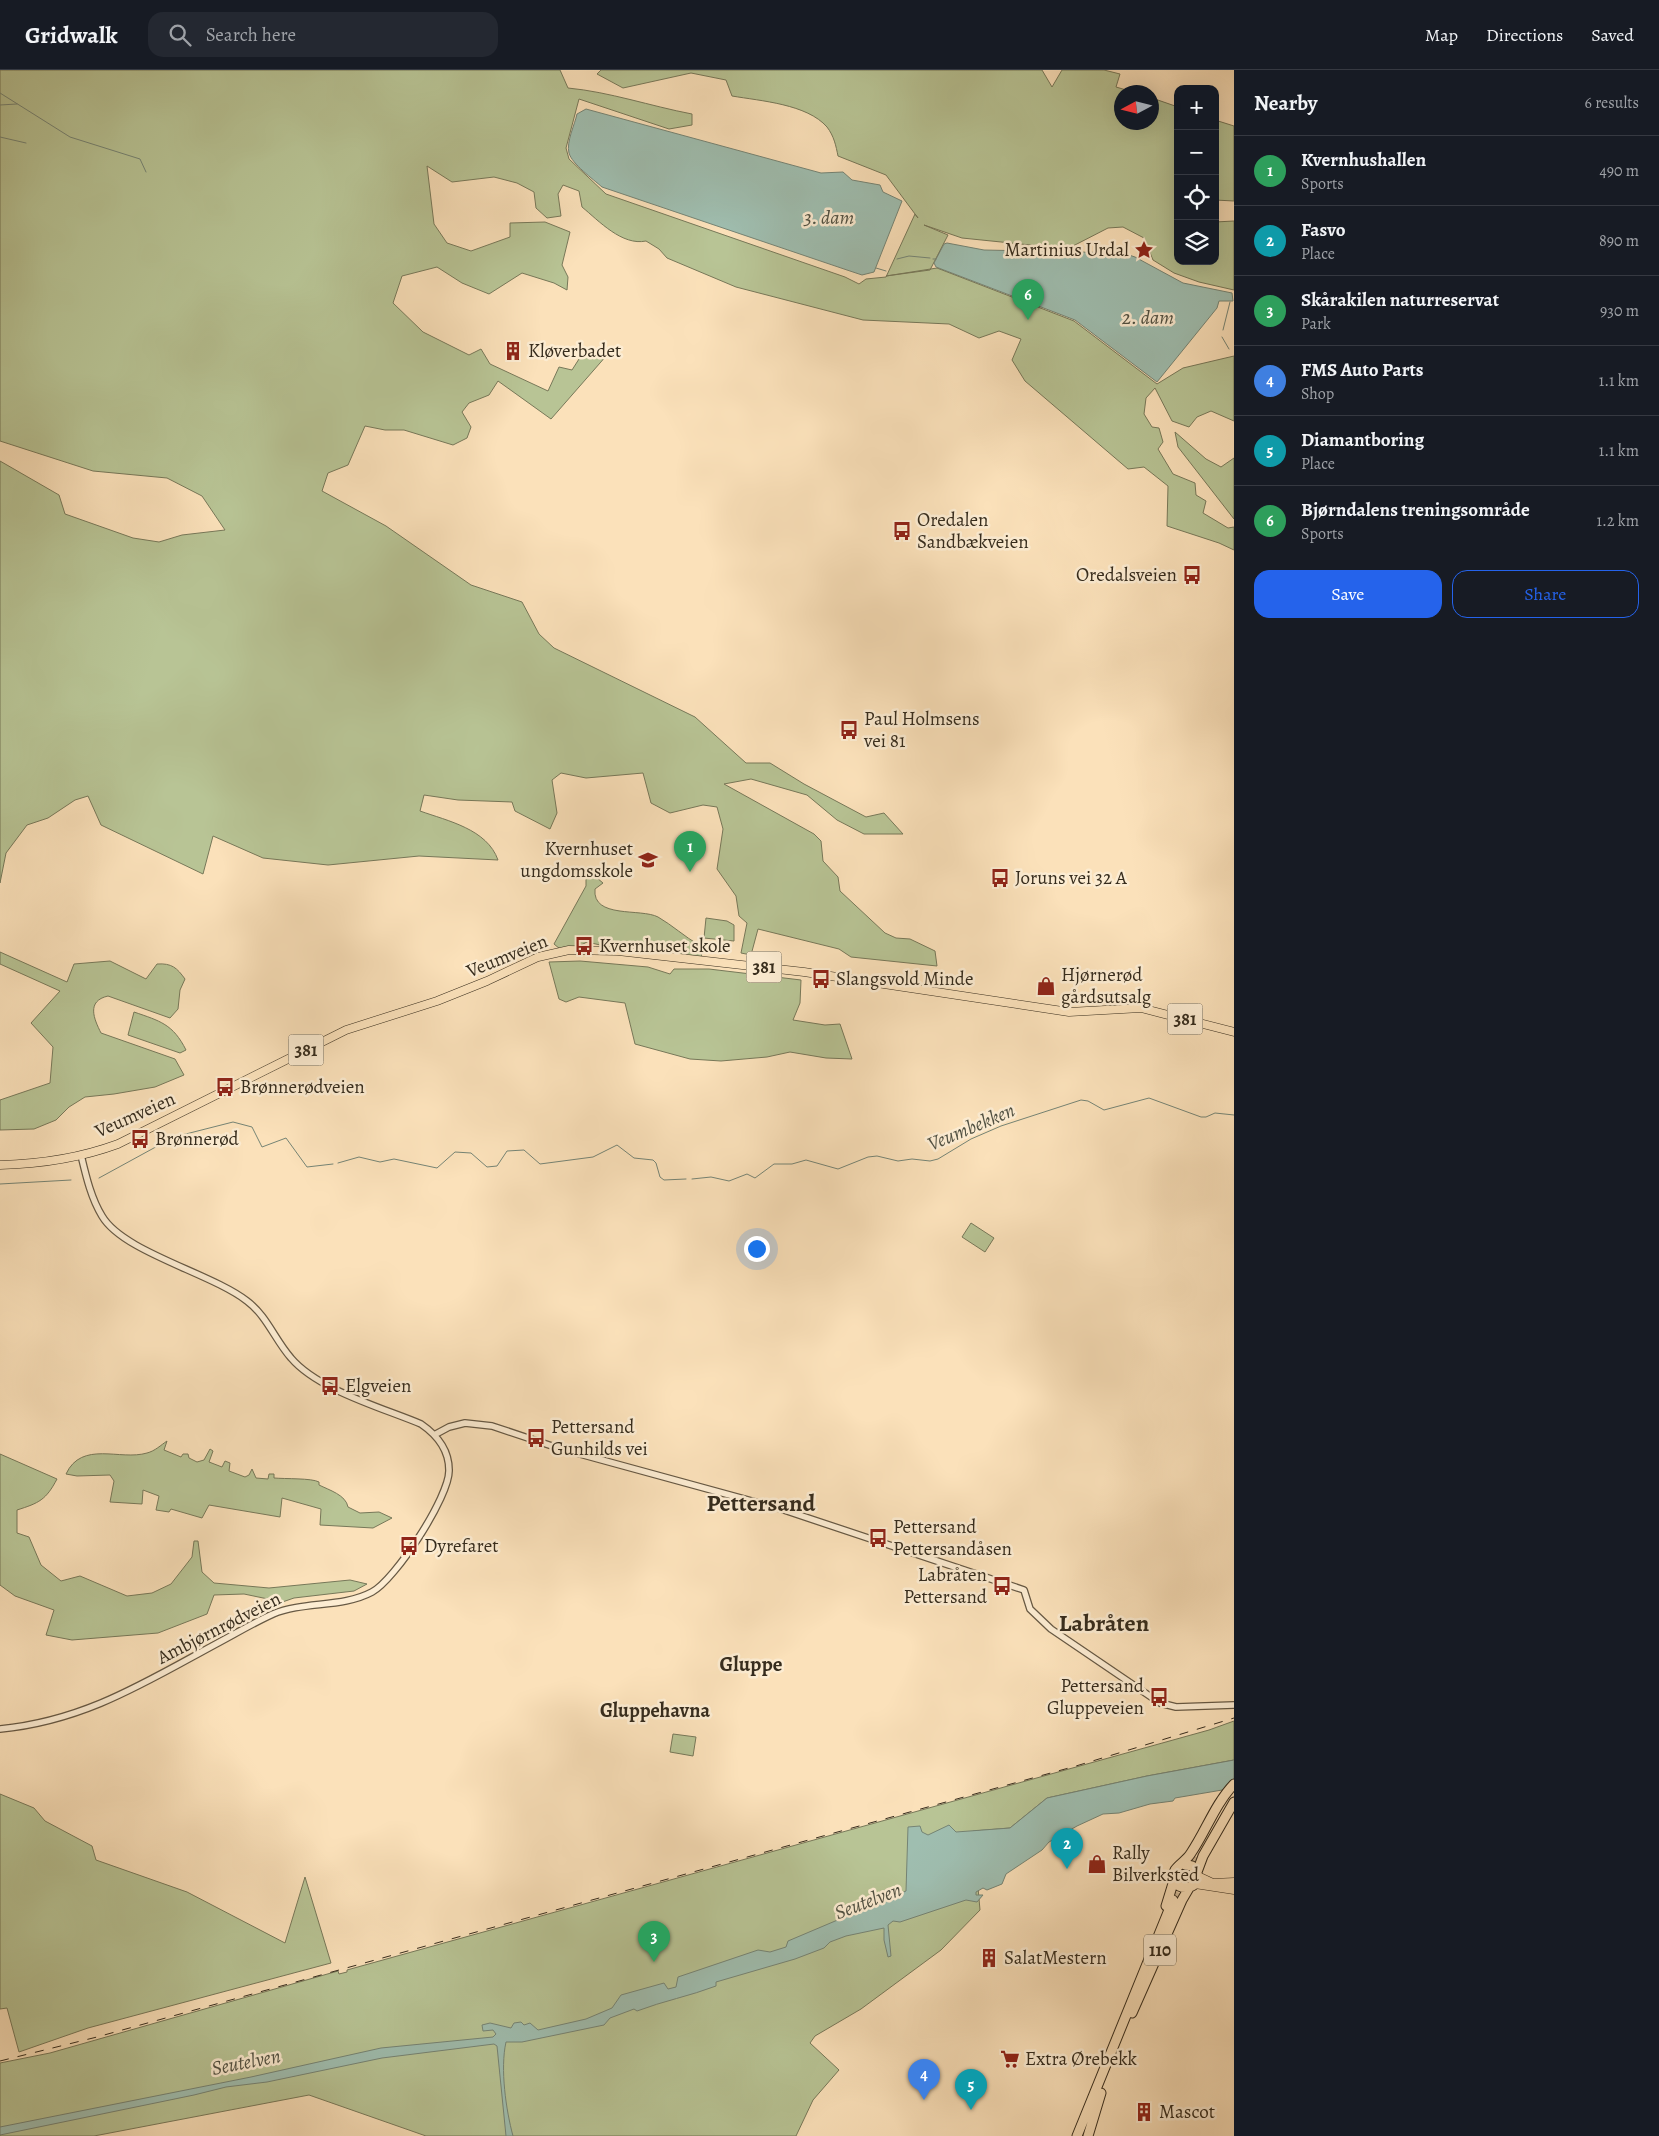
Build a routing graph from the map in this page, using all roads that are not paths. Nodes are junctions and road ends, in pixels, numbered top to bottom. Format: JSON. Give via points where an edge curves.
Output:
{"nodes":[{"id":1,"x":1234,"y":1032,"type":"edge"},
{"id":2,"x":82,"y":1155,"type":"junction"},
{"id":3,"x":0,"y":1165,"type":"edge"},
{"id":4,"x":436,"y":1434,"type":"junction"},
{"id":5,"x":1234,"y":1704,"type":"edge"},
{"id":6,"x":0,"y":1729,"type":"edge"},
{"id":7,"x":1234,"y":1784,"type":"edge"},
{"id":8,"x":1234,"y":1788,"type":"edge"},
{"id":9,"x":1229,"y":1802,"type":"edge"},
{"id":10,"x":1196,"y":1856,"type":"tunnel mouth"},
{"id":11,"x":1182,"y":1864,"type":"junction"},
{"id":12,"x":1174,"y":1880,"type":"junction"},
{"id":13,"x":1195,"y":1880,"type":"junction"},
{"id":14,"x":1234,"y":1882,"type":"edge"},
{"id":15,"x":1234,"y":1890,"type":"edge"},
{"id":16,"x":1130,"y":2002,"type":"junction"},
{"id":17,"x":1132,"y":2013,"type":"junction"},
{"id":18,"x":1077,"y":2136,"type":"edge"},
{"id":19,"x":1088,"y":2136,"type":"edge"}],
"edges":[{"from":1,"to":2,"type":"main road","name":"Veumveien","number":"381","via":[[1141,1008],[1069,1012],[768,968],[618,951],[569,950],[538,957],[445,998],[346,1030],[129,1140]]},
{"from":2,"to":3,"type":"main road","name":"Veumveien","number":"381"},
{"from":2,"to":4,"type":"street","via":[[102,1218],[119,1234],[248,1302],[262,1315],[291,1358],[304,1371],[421,1424]]},
{"from":4,"to":5,"type":"street","via":[[465,1423],[492,1426],[558,1448],[773,1507],[1024,1590],[1030,1609],[1051,1629],[1160,1703],[1176,1707]]},
{"from":4,"to":6,"type":"street","name":"Ambjørnrødveien","via":[[450,1470],[446,1489],[390,1578],[372,1592],[351,1599],[283,1610],[89,1709],[50,1721]]},
{"from":7,"to":9,"type":"highway","number":"110"},
{"from":8,"to":9,"type":"highway","number":"110"},
{"from":9,"to":10,"type":"highway","number":"110"},
{"from":9,"to":11,"type":"highway","number":"110"},
{"from":9,"to":13,"type":"highway","number":"110"},
{"from":11,"to":12,"type":"highway","number":"110","via":[[1175,1870]]},
{"from":11,"to":13,"type":"highway","via":[[1192,1866]]},
{"from":12,"to":13,"type":"highway","via":[[1180,1887]]},
{"from":12,"to":16,"type":"highway","number":"110"},
{"from":13,"to":14,"type":"main road"},
{"from":13,"to":15,"type":"main road"},
{"from":13,"to":17,"type":"highway","number":"110","via":[[1182,1900]]},
{"from":16,"to":17,"type":"highway","number":"110","via":[[1174,1901]]},
{"from":16,"to":18,"type":"highway","number":"110"},
{"from":17,"to":19,"type":"highway","number":"110"}]}
